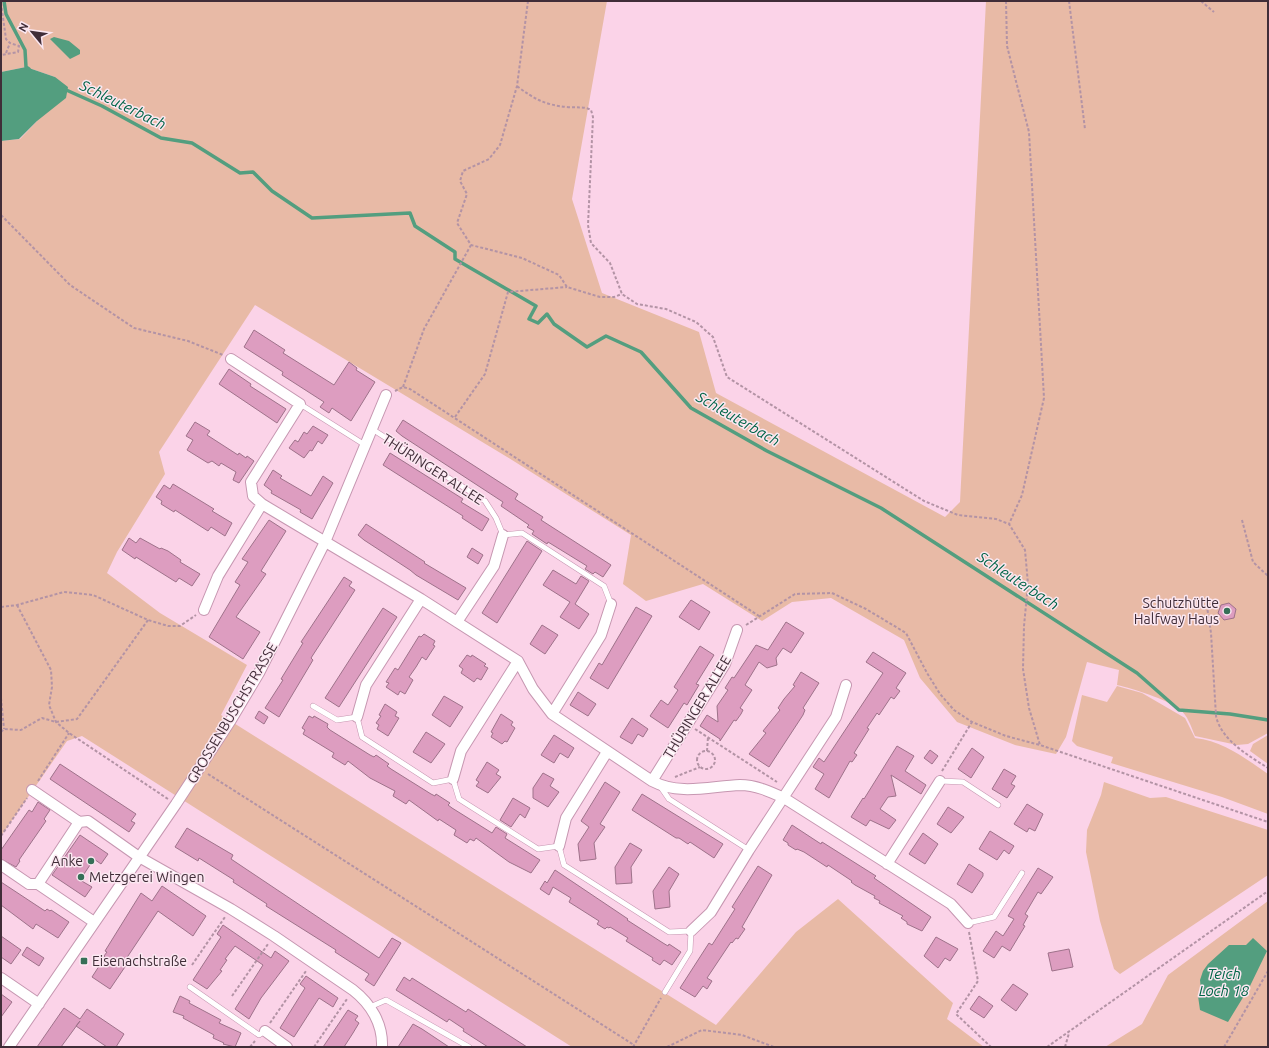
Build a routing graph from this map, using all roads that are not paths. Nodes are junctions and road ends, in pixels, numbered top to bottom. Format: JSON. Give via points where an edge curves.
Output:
{"nodes":[{"id":1,"x":231,"y":359,"type":"road end"},
{"id":2,"x":386,"y":395,"type":"road end"},
{"id":3,"x":300,"y":404,"type":"junction"},
{"id":4,"x":371,"y":429,"type":"junction"},
{"id":5,"x":365,"y":445,"type":"junction"},
{"id":6,"x":262,"y":504,"type":"junction"},
{"id":7,"x":503,"y":535,"type":"junction"},
{"id":8,"x":326,"y":542,"type":"junction"},
{"id":9,"x":421,"y":599,"type":"junction"},
{"id":10,"x":611,"y":604,"type":"joint"},
{"id":11,"x":204,"y":610,"type":"road end"},
{"id":12,"x":457,"y":622,"type":"junction"},
{"id":13,"x":737,"y":630,"type":"road end"},
{"id":14,"x":518,"y":661,"type":"junction"},
{"id":15,"x":846,"y":685,"type":"dead end"},
{"id":16,"x":313,"y":706,"type":"dead end"},
{"id":17,"x":552,"y":714,"type":"junction"},
{"id":18,"x":357,"y":717,"type":"junction"},
{"id":19,"x":607,"y":752,"type":"junction"},
{"id":20,"x":453,"y":779,"type":"junction"},
{"id":21,"x":940,"y":781,"type":"joint"},
{"id":22,"x":655,"y":782,"type":"junction"},
{"id":23,"x":32,"y":790,"type":"dead end"},
{"id":24,"x":784,"y":798,"type":"junction"},
{"id":25,"x":998,"y":804,"type":"dead end"},
{"id":26,"x":79,"y":822,"type":"junction"},
{"id":27,"x":559,"y":846,"type":"junction"},
{"id":28,"x":749,"y":850,"type":"junction"},
{"id":29,"x":139,"y":857,"type":"junction"},
{"id":30,"x":887,"y":864,"type":"junction"},
{"id":31,"x":1,"y":865,"type":"edge"},
{"id":32,"x":1022,"y":873,"type":"dead end"},
{"id":33,"x":38,"y":884,"type":"junction"},
{"id":34,"x":94,"y":922,"type":"junction"},
{"id":35,"x":968,"y":923,"type":"joint"},
{"id":36,"x":691,"y":931,"type":"junction"},
{"id":37,"x":1,"y":978,"type":"edge"},
{"id":38,"x":190,"y":987,"type":"dead end"},
{"id":39,"x":665,"y":992,"type":"road end"},
{"id":40,"x":39,"y":1004,"type":"junction"},
{"id":41,"x":370,"y":1007,"type":"junction"},
{"id":42,"x":265,"y":1031,"type":"joint"},
{"id":43,"x":9,"y":1047,"type":"edge"},
{"id":44,"x":287,"y":1047,"type":"edge"},
{"id":45,"x":382,"y":1047,"type":"edge"},
{"id":46,"x":469,"y":1047,"type":"edge"}],
"edges":[{"from":1,"to":3,"type":"street"},
{"from":2,"to":4,"type":"street","name":"GROSSENBUSCHSTRASSE"},
{"from":3,"to":5,"type":"lane"},
{"from":3,"to":6,"type":"street","via":[[251,482],[254,496]]},
{"from":4,"to":5,"type":"street","name":"GROSSENBUSCHSTRASSE"},
{"from":4,"to":7,"type":"lane","name":"THÜRINGER ALLEE","via":[[485,501]]},
{"from":5,"to":8,"type":"street","name":"GROSSENBUSCHSTRASSE"},
{"from":6,"to":8,"type":"street"},
{"from":6,"to":11,"type":"street","via":[[218,576]]},
{"from":7,"to":10,"type":"lane","via":[[522,533],[604,586]]},
{"from":7,"to":12,"type":"street","via":[[494,566]]},
{"from":8,"to":9,"type":"street"},
{"from":8,"to":29,"type":"street","name":"GROSSENBUSCHSTRASSE","via":[[259,673],[231,720]]},
{"from":9,"to":12,"type":"street"},
{"from":9,"to":18,"type":"street","via":[[366,685]]},
{"from":10,"to":17,"type":"street","via":[[601,635]]},
{"from":12,"to":14,"type":"street"},
{"from":13,"to":22,"type":"street","name":"THÜRINGER ALLEE","via":[[725,664]]},
{"from":14,"to":17,"type":"street","via":[[533,689]]},
{"from":14,"to":20,"type":"street","via":[[461,751]]},
{"from":15,"to":24,"type":"street","via":[[836,717]]},
{"from":16,"to":18,"type":"lane","via":[[337,720]]},
{"from":17,"to":19,"type":"street"},
{"from":18,"to":20,"type":"lane","via":[[362,737],[433,783]]},
{"from":19,"to":22,"type":"street"},
{"from":19,"to":27,"type":"street","via":[[566,818]]},
{"from":20,"to":27,"type":"lane","via":[[459,798],[538,849]]},
{"from":21,"to":25,"type":"lane","via":[[963,782]]},
{"from":21,"to":30,"type":"street"},
{"from":22,"to":24,"type":"street","via":[[692,790],[742,785],[763,789]]},
{"from":22,"to":28,"type":"lane","via":[[669,799]]},
{"from":23,"to":26,"type":"street"},
{"from":24,"to":28,"type":"street"},
{"from":24,"to":30,"type":"street"},
{"from":26,"to":29,"type":"street","via":[[88,821]]},
{"from":26,"to":33,"type":"street"},
{"from":27,"to":36,"type":"lane","via":[[564,865],[669,932]]},
{"from":28,"to":36,"type":"street","via":[[711,912]]},
{"from":29,"to":34,"type":"street","name":"GROSSENBUSCHSTRASSE"},
{"from":29,"to":41,"type":"street","via":[[274,936],[353,990]]},
{"from":30,"to":35,"type":"street","via":[[951,904]]},
{"from":31,"to":33,"type":"street","via":[[29,884]]},
{"from":32,"to":35,"type":"lane","via":[[994,917]]},
{"from":33,"to":34,"type":"street"},
{"from":34,"to":40,"type":"street","name":"GROSSENBUSCHSTRASSE"},
{"from":36,"to":39,"type":"lane","via":[[690,951]]},
{"from":37,"to":40,"type":"street"},
{"from":38,"to":42,"type":"lane","via":[[259,1034]]},
{"from":40,"to":43,"type":"street","name":"GROSSENBUSCHSTRASSE"},
{"from":41,"to":45,"type":"street","via":[[380,1027]]},
{"from":41,"to":46,"type":"lane","via":[[386,1000]]},
{"from":42,"to":44,"type":"street"}]}
